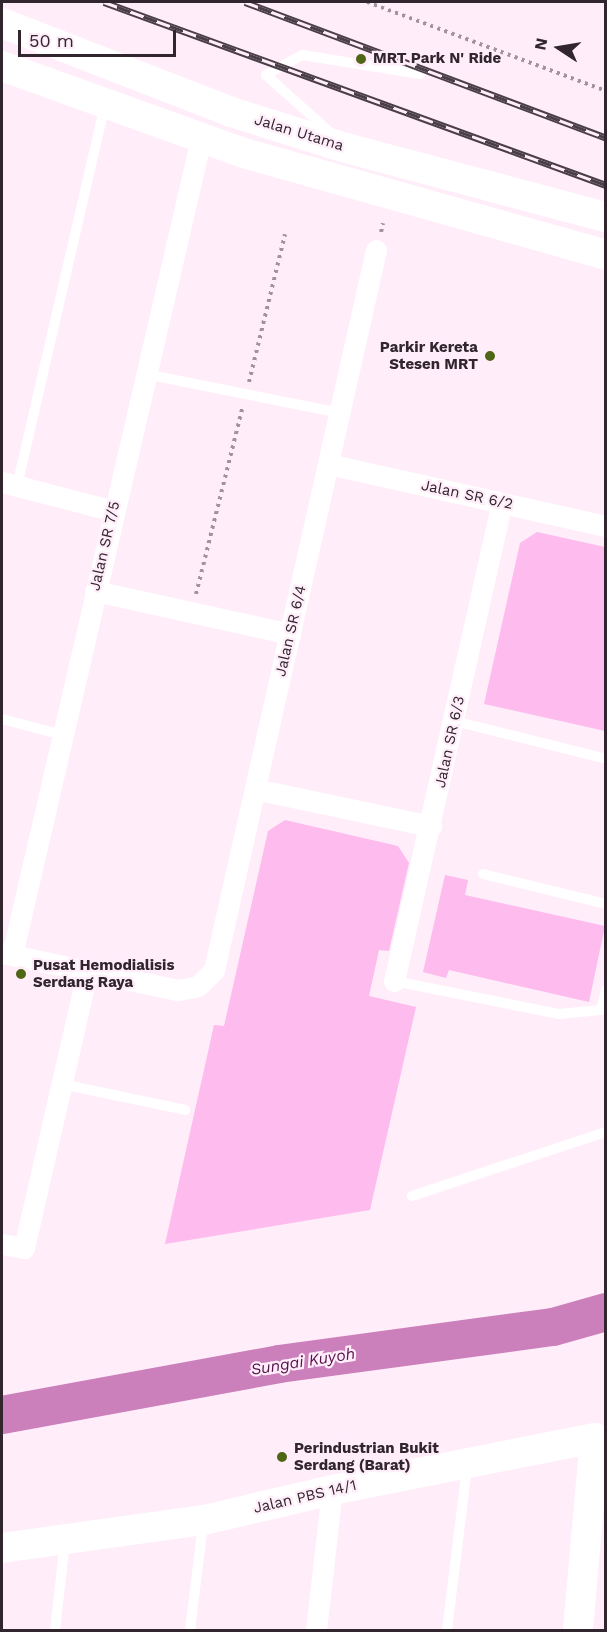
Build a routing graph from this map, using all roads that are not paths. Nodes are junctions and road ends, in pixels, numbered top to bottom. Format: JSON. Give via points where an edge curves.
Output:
{"nodes":[{"id":1,"x":2,"y":23,"type":"edge"},
{"id":2,"x":2,"y":66,"type":"edge"},
{"id":3,"x":420,"y":74,"type":"dead end"},
{"id":4,"x":105,"y":106,"type":"junction"},
{"id":5,"x":201,"y":138,"type":"junction"},
{"id":6,"x":346,"y":148,"type":"junction"},
{"id":7,"x":606,"y":218,"type":"edge"},
{"id":8,"x":376,"y":250,"type":"dead end"},
{"id":9,"x":606,"y":255,"type":"edge"},
{"id":10,"x":145,"y":374,"type":"junction"},
{"id":11,"x":340,"y":413,"type":"junction"},
{"id":12,"x":328,"y":464,"type":"junction"},
{"id":13,"x":9,"y":484,"type":"edge"},
{"id":14,"x":502,"y":502,"type":"junction"},
{"id":15,"x":114,"y":511,"type":"junction"},
{"id":16,"x":606,"y":526,"type":"edge"},
{"id":17,"x":95,"y":591,"type":"junction"},
{"id":18,"x":290,"y":634,"type":"junction"},
{"id":19,"x":2,"y":720,"type":"edge"},
{"id":20,"x":454,"y":721,"type":"junction"},
{"id":21,"x":62,"y":735,"type":"junction"},
{"id":22,"x":606,"y":759,"type":"edge"},
{"id":23,"x":255,"y":789,"type":"junction"},
{"id":24,"x":431,"y":826,"type":"junction"},
{"id":25,"x":483,"y":874,"type":"dead end"},
{"id":26,"x":606,"y":904,"type":"edge"},
{"id":27,"x":7,"y":954,"type":"edge"},
{"id":28,"x":87,"y":973,"type":"junction"},
{"id":29,"x":394,"y":981,"type":"joint"},
{"id":30,"x":606,"y":990,"type":"edge"},
{"id":31,"x":61,"y":1084,"type":"junction"},
{"id":32,"x":185,"y":1110,"type":"dead end"},
{"id":33,"x":606,"y":1132,"type":"edge"},
{"id":34,"x":412,"y":1196,"type":"dead end"},
{"id":35,"x":2,"y":1244,"type":"edge"},
{"id":36,"x":600,"y":1436,"type":"edge"},
{"id":37,"x":467,"y":1465,"type":"junction"},
{"id":38,"x":332,"y":1490,"type":"junction"},
{"id":39,"x":599,"y":1504,"type":"edge"},
{"id":40,"x":204,"y":1520,"type":"junction"},
{"id":41,"x":65,"y":1541,"type":"junction"},
{"id":42,"x":2,"y":1548,"type":"edge"},
{"id":43,"x":54,"y":1630,"type":"edge"},
{"id":44,"x":190,"y":1630,"type":"edge"},
{"id":45,"x":316,"y":1630,"type":"edge"},
{"id":46,"x":447,"y":1630,"type":"edge"},
{"id":47,"x":578,"y":1630,"type":"edge"},
{"id":48,"x":583,"y":1630,"type":"edge"}],
"edges":[{"from":1,"to":6,"type":"street","name":"Jalan Utama","via":[[231,112]]},
{"from":2,"to":4,"type":"street"},
{"from":3,"to":6,"type":"lane","via":[[302,55],[266,75],[303,103]]},
{"from":4,"to":5,"type":"street"},
{"from":4,"to":13,"type":"lane"},
{"from":5,"to":9,"type":"street"},
{"from":5,"to":10,"type":"street","name":"Jalan SR 7/5"},
{"from":6,"to":7,"type":"street","name":"Jalan Utama"},
{"from":8,"to":11,"type":"street","name":"Jalan SR 6/4"},
{"from":10,"to":11,"type":"lane"},
{"from":10,"to":15,"type":"street","name":"Jalan SR 7/5"},
{"from":11,"to":12,"type":"street","name":"Jalan SR 6/4"},
{"from":12,"to":14,"type":"street","name":"Jalan SR 6/2"},
{"from":12,"to":18,"type":"street","name":"Jalan SR 6/4"},
{"from":13,"to":15,"type":"street"},
{"from":14,"to":16,"type":"street","name":"Jalan SR 6/2"},
{"from":14,"to":20,"type":"street","name":"Jalan SR 6/3"},
{"from":15,"to":17,"type":"street","name":"Jalan SR 7/5"},
{"from":17,"to":18,"type":"street"},
{"from":17,"to":21,"type":"street","name":"Jalan SR 7/5"},
{"from":18,"to":23,"type":"street","name":"Jalan SR 6/4"},
{"from":19,"to":21,"type":"lane"},
{"from":20,"to":22,"type":"lane"},
{"from":20,"to":24,"type":"street","name":"Jalan SR 6/3"},
{"from":21,"to":27,"type":"street","name":"Jalan SR 7/5"},
{"from":23,"to":24,"type":"street"},
{"from":23,"to":28,"type":"street","name":"Jalan SR 6/4","via":[[214,970],[198,986],[178,990]]},
{"from":24,"to":29,"type":"street","name":"Jalan SR 6/3"},
{"from":25,"to":26,"type":"lane"},
{"from":27,"to":28,"type":"street"},
{"from":28,"to":31,"type":"street"},
{"from":29,"to":30,"type":"lane","via":[[560,1014],[601,1010]]},
{"from":31,"to":32,"type":"lane"},
{"from":31,"to":35,"type":"street","via":[[24,1248]]},
{"from":33,"to":34,"type":"lane"},
{"from":36,"to":37,"type":"street","name":"Jalan PBS 14/1"},
{"from":36,"to":39,"type":"street"},
{"from":37,"to":38,"type":"street","name":"Jalan PBS 14/1"},
{"from":37,"to":46,"type":"lane"},
{"from":38,"to":40,"type":"street","name":"Jalan PBS 14/1"},
{"from":38,"to":45,"type":"street"},
{"from":39,"to":47,"type":"street"},
{"from":40,"to":41,"type":"street","name":"Jalan PBS 14/1"},
{"from":40,"to":44,"type":"lane"},
{"from":41,"to":42,"type":"street","name":"Jalan PBS 14/1"},
{"from":41,"to":43,"type":"lane"},
{"from":47,"to":48,"type":"lane"}]}
